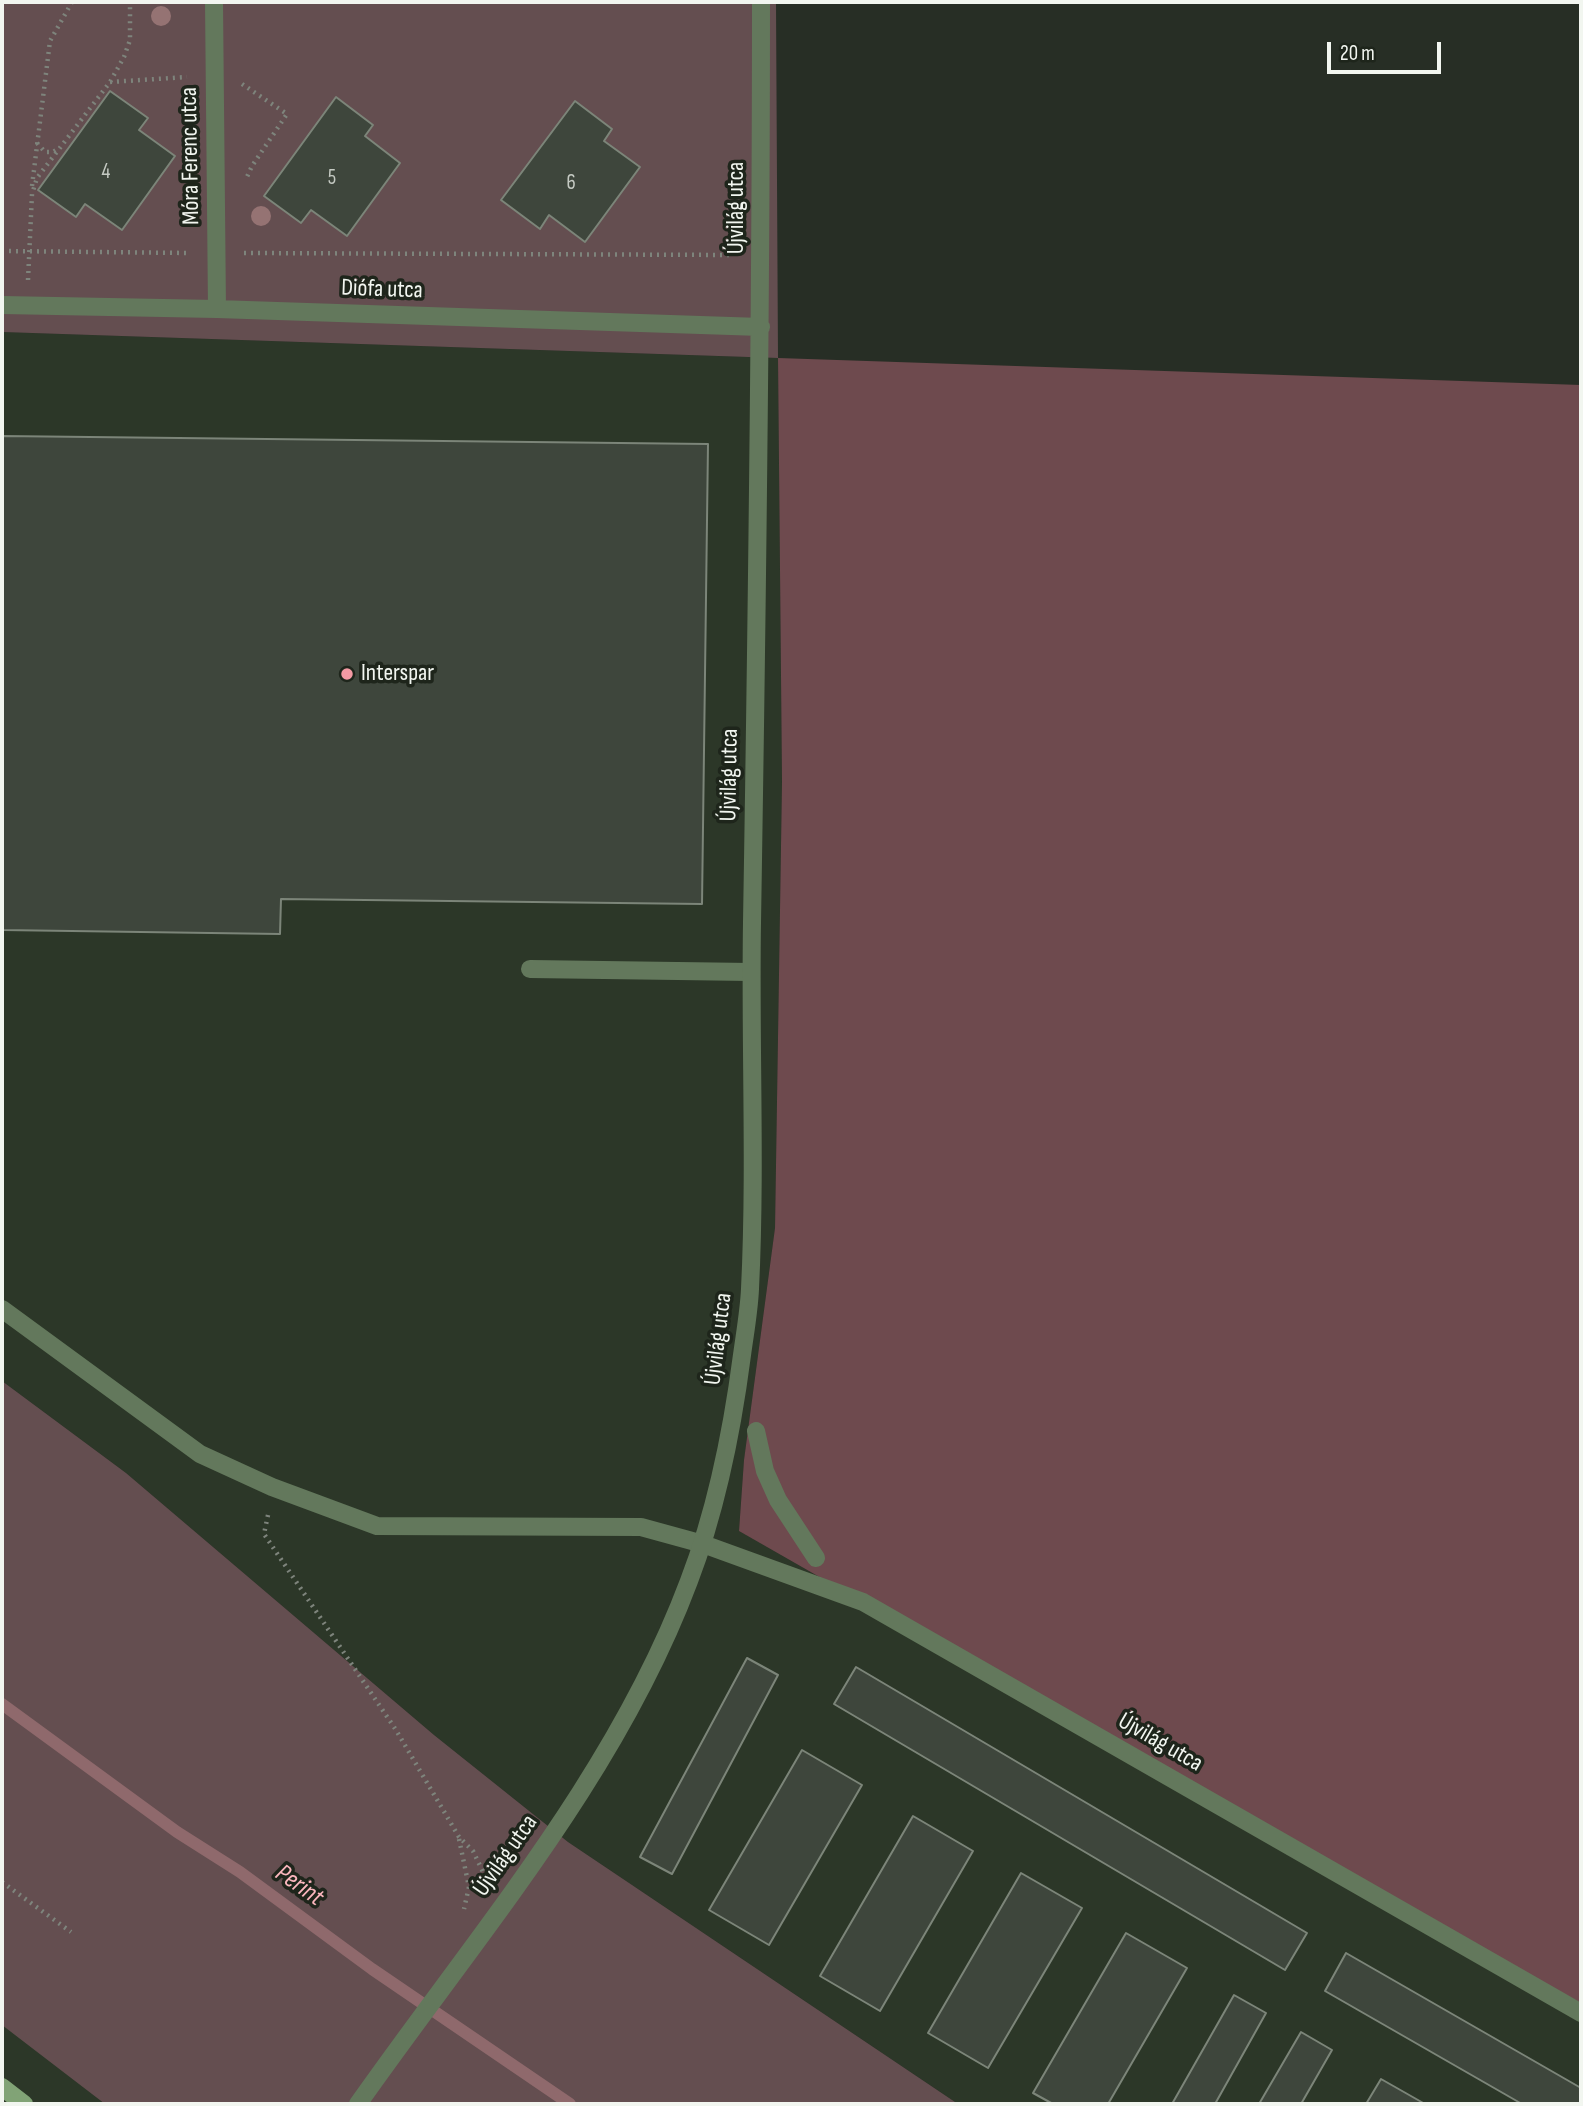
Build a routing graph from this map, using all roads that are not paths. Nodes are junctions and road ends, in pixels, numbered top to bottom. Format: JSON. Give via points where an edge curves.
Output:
{"nodes":[{"id":1,"x":214,"y":2,"type":"edge"},
{"id":2,"x":761,"y":2,"type":"edge"},
{"id":3,"x":2,"y":305,"type":"edge"},
{"id":4,"x":217,"y":309,"type":"junction"},
{"id":5,"x":761,"y":327,"type":"junction"},
{"id":6,"x":530,"y":969,"type":"dead end"},
{"id":7,"x":751,"y":972,"type":"junction"},
{"id":8,"x":2,"y":1309,"type":"edge"},
{"id":9,"x":756,"y":1431,"type":"dead end"},
{"id":10,"x":702,"y":1544,"type":"junction"},
{"id":11,"x":816,"y":1558,"type":"dead end"},
{"id":12,"x":1581,"y":2013,"type":"edge"},
{"id":13,"x":2,"y":2087,"type":"edge"},
{"id":14,"x":24,"y":2104,"type":"edge"},
{"id":15,"x":358,"y":2104,"type":"edge"}],
"edges":[{"from":1,"to":4,"type":"street","name":"Móra Ferenc utca"},
{"from":2,"to":5,"type":"street","name":"Újvilág utca"},
{"from":3,"to":4,"type":"street","name":"Diófa utca"},
{"from":4,"to":5,"type":"street","name":"Diófa utca"},
{"from":5,"to":7,"type":"street","name":"Újvilág utca"},
{"from":6,"to":7,"type":"street"},
{"from":7,"to":10,"type":"street","name":"Újvilág utca","via":[[750,1293],[735,1410]]},
{"from":8,"to":10,"type":"street","via":[[200,1454],[377,1526],[641,1527]]},
{"from":9,"to":11,"type":"street","via":[[765,1471],[778,1500]]},
{"from":10,"to":12,"type":"street","name":"Újvilág utca","via":[[863,1602]]},
{"from":10,"to":15,"type":"street","name":"Újvilág utca","via":[[654,1665],[576,1799]]},
{"from":13,"to":14,"type":"street"}]}
